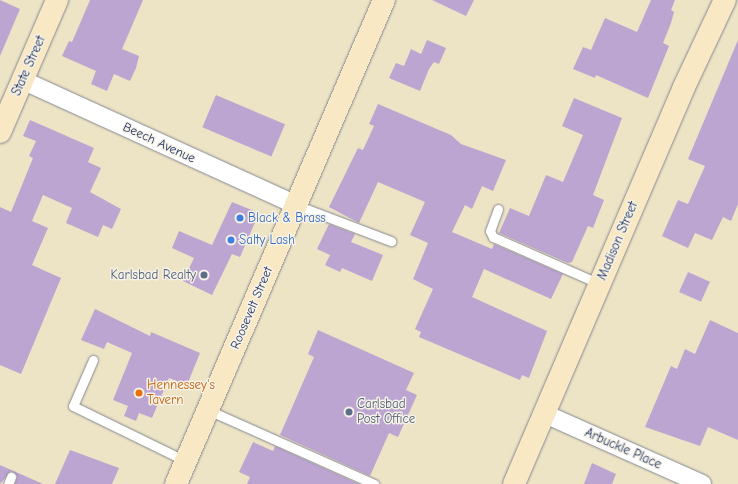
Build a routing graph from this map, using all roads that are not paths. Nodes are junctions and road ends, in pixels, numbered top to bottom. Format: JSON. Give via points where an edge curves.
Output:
{"nodes":[{"id":1,"x":58,"y":0,"type":"edge"},
{"id":2,"x":384,"y":0,"type":"edge"},
{"id":3,"x":725,"y":0,"type":"edge"},
{"id":4,"x":22,"y":80,"type":"junction"},
{"id":5,"x":0,"y":132,"type":"edge"},
{"id":6,"x":296,"y":206,"type":"junction"},
{"id":7,"x":498,"y":209,"type":"dead end"},
{"id":8,"x":391,"y":241,"type":"dead end"},
{"id":9,"x":600,"y":284,"type":"junction"},
{"id":10,"x":93,"y":360,"type":"dead end"},
{"id":11,"x":208,"y":410,"type":"junction"},
{"id":12,"x":545,"y":414,"type":"junction"},
{"id":13,"x":186,"y":460,"type":"junction"},
{"id":14,"x":176,"y":484,"type":"edge"},
{"id":15,"x":374,"y":484,"type":"edge"},
{"id":16,"x":514,"y":484,"type":"edge"},
{"id":17,"x":702,"y":484,"type":"edge"}],
"edges":[{"from":1,"to":4,"type":"street","name":"State Street"},
{"from":2,"to":6,"type":"street","name":"Roosevelt Street"},
{"from":3,"to":9,"type":"street","name":"Madison Street","via":[[684,87]]},
{"from":4,"to":5,"type":"street","name":"State Street"},
{"from":4,"to":6,"type":"street","name":"Beech Avenue"},
{"from":6,"to":8,"type":"lane"},
{"from":6,"to":11,"type":"street","name":"Roosevelt Street"},
{"from":7,"to":9,"type":"lane","via":[[490,231],[493,237]]},
{"from":9,"to":12,"type":"street","name":"Madison Street"},
{"from":10,"to":13,"type":"lane","via":[[73,406]]},
{"from":11,"to":13,"type":"street","name":"Roosevelt Street"},
{"from":11,"to":15,"type":"lane"},
{"from":12,"to":16,"type":"street","name":"Madison Street"},
{"from":12,"to":17,"type":"street","name":"Arbuckle Place"},
{"from":13,"to":14,"type":"street","name":"Roosevelt Street"}]}
